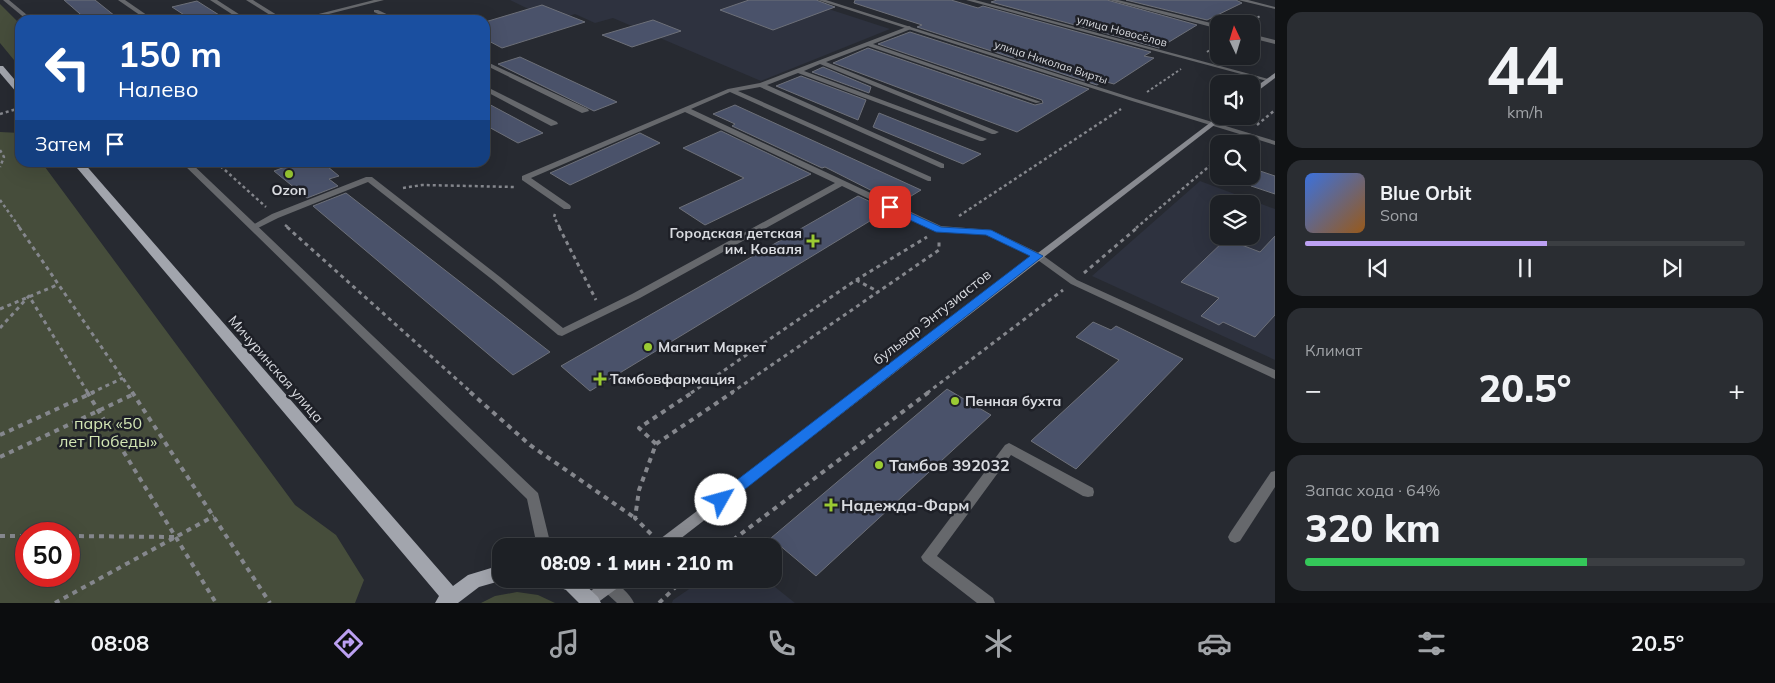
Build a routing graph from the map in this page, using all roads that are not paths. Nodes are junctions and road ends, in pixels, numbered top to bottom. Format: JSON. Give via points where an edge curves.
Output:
{"nodes":[{"id":1,"x":6,"y":0,"type":"edge"},
{"id":2,"x":121,"y":0,"type":"edge"},
{"id":3,"x":213,"y":0,"type":"edge"},
{"id":4,"x":249,"y":0,"type":"edge"},
{"id":5,"x":346,"y":0,"type":"edge"},
{"id":6,"x":381,"y":0,"type":"edge"},
{"id":7,"x":821,"y":0,"type":"edge"},
{"id":8,"x":969,"y":0,"type":"edge"},
{"id":9,"x":1112,"y":0,"type":"edge"},
{"id":10,"x":1241,"y":0,"type":"edge"},
{"id":11,"x":356,"y":6,"type":"junction"},
{"id":12,"x":1274,"y":7,"type":"edge"},
{"id":13,"x":376,"y":10,"type":"dead end"},
{"id":14,"x":24,"y":15,"type":"edge"},
{"id":15,"x":144,"y":15,"type":"edge"},
{"id":16,"x":237,"y":15,"type":"edge"},
{"id":17,"x":274,"y":15,"type":"edge"},
{"id":18,"x":319,"y":15,"type":"edge"},
{"id":19,"x":386,"y":15,"type":"edge"},
{"id":20,"x":1210,"y":25,"type":"edge"},
{"id":21,"x":909,"y":28,"type":"junction"},
{"id":22,"x":1260,"y":38,"type":"edge"},
{"id":23,"x":1275,"y":42,"type":"edge"},
{"id":24,"x":868,"y":44,"type":"junction"},
{"id":25,"x":820,"y":62,"type":"junction"},
{"id":26,"x":490,"y":65,"type":"edge"},
{"id":27,"x":798,"y":70,"type":"junction"},
{"id":28,"x":2,"y":73,"type":"edge"},
{"id":29,"x":1272,"y":78,"type":"edge"},
{"id":30,"x":761,"y":85,"type":"junction"},
{"id":31,"x":15,"y":86,"type":"edge"},
{"id":32,"x":1260,"y":87,"type":"edge"},
{"id":33,"x":730,"y":90,"type":"junction"},
{"id":34,"x":490,"y":91,"type":"edge"},
{"id":35,"x":1038,"y":102,"type":"dead end"},
{"id":36,"x":685,"y":109,"type":"junction"},
{"id":37,"x":585,"y":111,"type":"dead end"},
{"id":38,"x":1210,"y":123,"type":"edge"},
{"id":39,"x":554,"y":124,"type":"dead end"},
{"id":40,"x":1213,"y":125,"type":"edge"},
{"id":41,"x":1217,"y":125,"type":"edge"},
{"id":42,"x":995,"y":132,"type":"dead end"},
{"id":43,"x":983,"y":139,"type":"dead end"},
{"id":44,"x":1275,"y":143,"type":"edge"},
{"id":45,"x":941,"y":166,"type":"dead end"},
{"id":46,"x":81,"y":167,"type":"edge"},
{"id":47,"x":191,"y":167,"type":"edge"},
{"id":48,"x":928,"y":179,"type":"dead end"},
{"id":49,"x":840,"y":184,"type":"junction"},
{"id":50,"x":563,"y":204,"type":"road end"},
{"id":51,"x":253,"y":227,"type":"junction"},
{"id":52,"x":1038,"y":256,"type":"junction"},
{"id":53,"x":1275,"y":375,"type":"edge"},
{"id":54,"x":1275,"y":476,"type":"edge"},
{"id":55,"x":1088,"y":492,"type":"dead end"},
{"id":56,"x":1235,"y":537,"type":"dead end"},
{"id":57,"x":542,"y":538,"type":"edge"},
{"id":58,"x":672,"y":538,"type":"edge"},
{"id":59,"x":492,"y":576,"type":"edge"},
{"id":60,"x":576,"y":588,"type":"edge"},
{"id":61,"x":607,"y":588,"type":"edge"},
{"id":62,"x":618,"y":588,"type":"edge"},
{"id":63,"x":448,"y":600,"type":"edge"},
{"id":64,"x":591,"y":602,"type":"edge"},
{"id":65,"x":627,"y":603,"type":"edge"},
{"id":66,"x":988,"y":603,"type":"edge"}],
"edges":[{"from":1,"to":14,"type":"street"},
{"from":2,"to":15,"type":"street"},
{"from":3,"to":16,"type":"street"},
{"from":4,"to":17,"type":"street"},
{"from":5,"to":11,"type":"street"},
{"from":6,"to":11,"type":"street"},
{"from":7,"to":21,"type":"street","name":"улица Николая Вирты"},
{"from":8,"to":29,"type":"street","name":"улица Новосёлов","via":[[1193,61]]},
{"from":9,"to":20,"type":"street"},
{"from":10,"to":12,"type":"street"},
{"from":11,"to":18,"type":"street"},
{"from":13,"to":19,"type":"street"},
{"from":21,"to":24,"type":"street"},
{"from":21,"to":38,"type":"street","name":"улица Николая Вирты"},
{"from":22,"to":23,"type":"street"},
{"from":24,"to":25,"type":"street"},
{"from":24,"to":35,"type":"street"},
{"from":25,"to":27,"type":"street"},
{"from":25,"to":42,"type":"street"},
{"from":26,"to":37,"type":"street"},
{"from":27,"to":30,"type":"street"},
{"from":27,"to":43,"type":"street"},
{"from":28,"to":31,"type":"main road"},
{"from":29,"to":32,"type":"main road"},
{"from":30,"to":33,"type":"street"},
{"from":30,"to":45,"type":"street"},
{"from":33,"to":36,"type":"street"},
{"from":33,"to":48,"type":"street"},
{"from":34,"to":39,"type":"street"},
{"from":36,"to":49,"type":"street"},
{"from":36,"to":50,"type":"street","via":[[525,178]]},
{"from":40,"to":52,"type":"main road","name":"бульвар Энтузиастов"},
{"from":41,"to":44,"type":"street","name":"улица Николая Вирты"},
{"from":46,"to":63,"type":"main road","name":"Мичуринская улица"},
{"from":47,"to":51,"type":"street"},
{"from":49,"to":51,"type":"street","via":[[562,333],[369,179]]},
{"from":49,"to":52,"type":"street","via":[[939,230],[988,232]]},
{"from":51,"to":57,"type":"street","via":[[533,497]]},
{"from":52,"to":53,"type":"street","via":[[1074,282]]},
{"from":52,"to":58,"type":"main road","name":"бульвар Энтузиастов"},
{"from":54,"to":56,"type":"street"},
{"from":55,"to":66,"type":"street","via":[[1009,448],[928,557]]},
{"from":59,"to":63,"type":"main road","via":[[474,581]]},
{"from":60,"to":64,"type":"main road"},
{"from":61,"to":64,"type":"main road"},
{"from":62,"to":65,"type":"street"}]}
